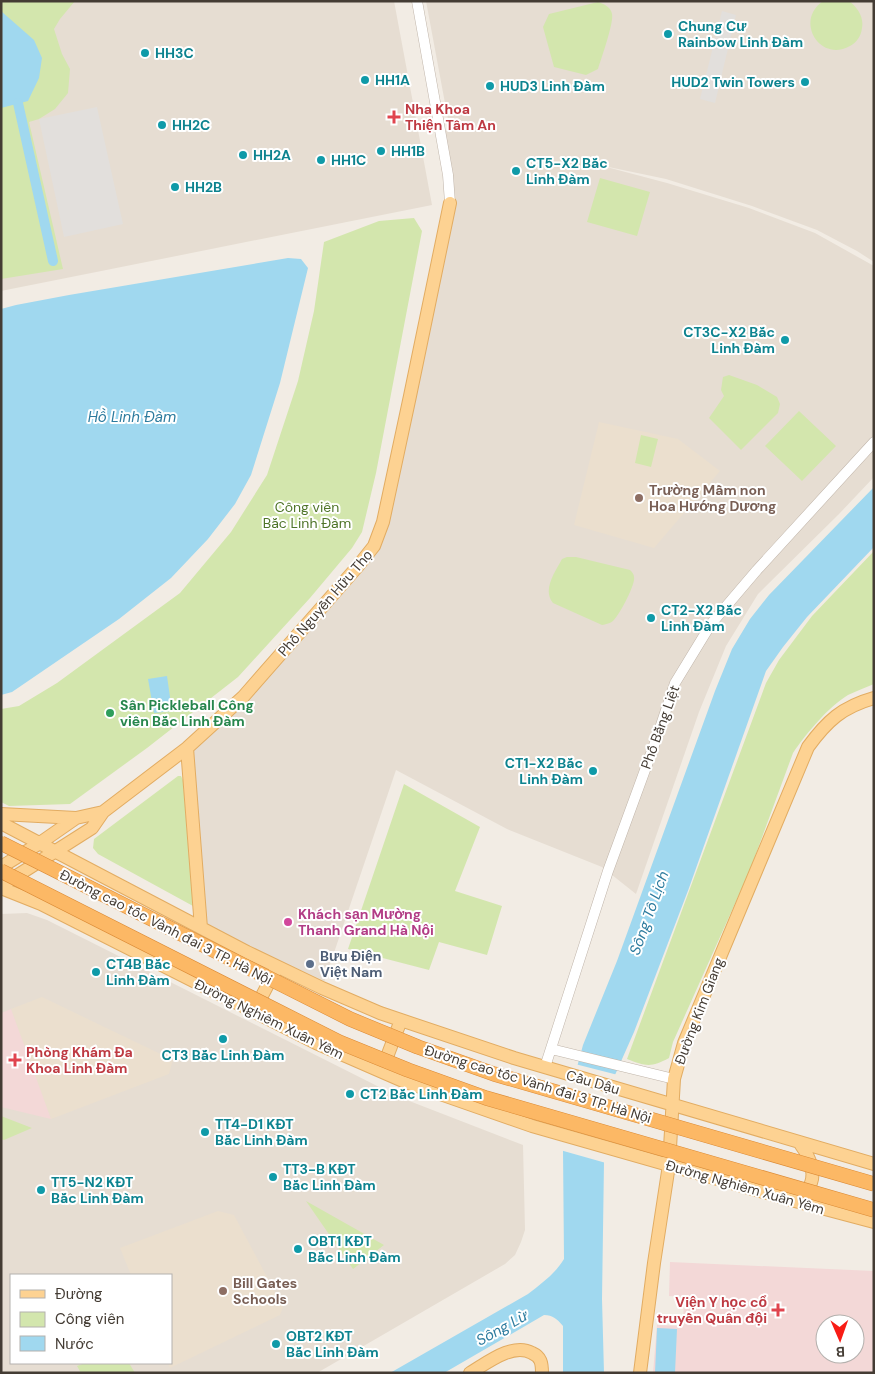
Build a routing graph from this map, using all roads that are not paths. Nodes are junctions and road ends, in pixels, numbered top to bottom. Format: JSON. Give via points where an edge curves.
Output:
{"nodes":[{"id":1,"x":417,"y":1,"type":"edge"},
{"id":2,"x":450,"y":203,"type":"joint"},
{"id":3,"x":874,"y":442,"type":"edge"},
{"id":4,"x":874,"y":698,"type":"edge"},
{"id":5,"x":187,"y":748,"type":"junction"},
{"id":6,"x":103,"y":812,"type":"junction"},
{"id":7,"x":1,"y":814,"type":"edge"},
{"id":8,"x":76,"y":818,"type":"junction"},
{"id":9,"x":1,"y":823,"type":"edge"},
{"id":10,"x":1,"y":843,"type":"edge"},
{"id":11,"x":40,"y":843,"type":"junction"},
{"id":12,"x":57,"y":851,"type":"junction"},
{"id":13,"x":4,"y":867,"type":"edge"},
{"id":14,"x":27,"y":870,"type":"junction"},
{"id":15,"x":1,"y":887,"type":"edge"},
{"id":16,"x":201,"y":928,"type":"junction"},
{"id":17,"x":278,"y":967,"type":"junction"},
{"id":18,"x":254,"y":1012,"type":"junction"},
{"id":19,"x":401,"y":1020,"type":"junction"},
{"id":20,"x":555,"y":1050,"type":"junction"},
{"id":21,"x":550,"y":1069,"type":"junction"},
{"id":22,"x":381,"y":1072,"type":"junction"},
{"id":23,"x":674,"y":1079,"type":"junction"},
{"id":24,"x":672,"y":1105,"type":"junction"},
{"id":25,"x":799,"y":1142,"type":"junction"},
{"id":26,"x":874,"y":1164,"type":"edge"},
{"id":27,"x":669,"y":1165,"type":"junction"},
{"id":28,"x":874,"y":1184,"type":"edge"},
{"id":29,"x":795,"y":1202,"type":"junction"},
{"id":30,"x":874,"y":1210,"type":"edge"},
{"id":31,"x":874,"y":1222,"type":"edge"},
{"id":32,"x":470,"y":1373,"type":"edge"},
{"id":33,"x":542,"y":1373,"type":"edge"},
{"id":34,"x":640,"y":1373,"type":"edge"}],
"edges":[{"from":1,"to":2,"type":"street","via":[[446,157]]},
{"from":2,"to":5,"type":"main road","name":"Phố Nguyễn Hữu Thọ","via":[[383,522],[374,546],[243,697]]},
{"from":3,"to":20,"type":"street","name":"Phố Bằng Liệt","via":[[711,624],[675,683],[608,871]]},
{"from":4,"to":23,"type":"main road","name":"Đường Kim Giang","via":[[837,715],[820,730],[808,747],[684,1044]]},
{"from":5,"to":6,"type":"main road","name":"Phố Nguyễn Hữu Thọ"},
{"from":5,"to":16,"type":"main road"},
{"from":6,"to":8,"type":"main road","name":"Phố Nguyễn Hữu Thọ"},
{"from":6,"to":12,"type":"main road","name":"Phố Nguyễn Hữu Thọ","via":[[92,828]]},
{"from":7,"to":8,"type":"main road"},
{"from":8,"to":11,"type":"main road","name":"Phố Nguyễn Hữu Thọ"},
{"from":9,"to":11,"type":"main road"},
{"from":10,"to":28,"type":"highway","name":"Đường cao tốc Vành đai 3 TP. Hà Nội","bridge":true,"via":[[350,1019],[418,1047],[494,1074]]},
{"from":11,"to":12,"type":"main road"},
{"from":11,"to":13,"type":"main road","name":"Phố Nguyễn Hữu Thọ"},
{"from":12,"to":14,"type":"main road","name":"Phố Nguyễn Hữu Thọ"},
{"from":12,"to":16,"type":"main road"},
{"from":13,"to":14,"type":"street"},
{"from":13,"to":30,"type":"highway","name":"Đường cao tốc Vành đai 3 TP. Hà Nội","bridge":true,"via":[[339,1042],[408,1070],[486,1098]]},
{"from":14,"to":15,"type":"main road","name":"Phố Nguyễn Hữu Thọ"},
{"from":15,"to":18,"type":"main road","name":"Đường Nghiêm Xuân Yêm"},
{"from":16,"to":17,"type":"main road"},
{"from":17,"to":18,"type":"main road"},
{"from":17,"to":19,"type":"main road"},
{"from":18,"to":22,"type":"main road","name":"Đường Nghiêm Xuân Yêm"},
{"from":19,"to":21,"type":"main road"},
{"from":19,"to":22,"type":"main road"},
{"from":20,"to":21,"type":"street","name":"Phố Bằng Liệt"},
{"from":20,"to":23,"type":"street","name":"Cầu Dậu"},
{"from":21,"to":24,"type":"main road","name":"Cầu Dậu"},
{"from":22,"to":27,"type":"main road","name":"Đường Nghiêm Xuân Yêm","via":[[546,1130]]},
{"from":23,"to":24,"type":"main road","name":"Đường Kim Giang"},
{"from":24,"to":25,"type":"main road"},
{"from":24,"to":27,"type":"main road","name":"Đường Kim Giang"},
{"from":25,"to":26,"type":"main road"},
{"from":25,"to":29,"type":"main road","via":[[807,1153],[812,1177]]},
{"from":27,"to":29,"type":"main road","name":"Đường Nghiêm Xuân Yêm"},
{"from":27,"to":34,"type":"main road","name":"Đường Kim Giang"},
{"from":29,"to":31,"type":"main road","name":"Đường Nghiêm Xuân Yêm"},
{"from":32,"to":33,"type":"main road","via":[[519,1349],[536,1354],[541,1360]]}]}
